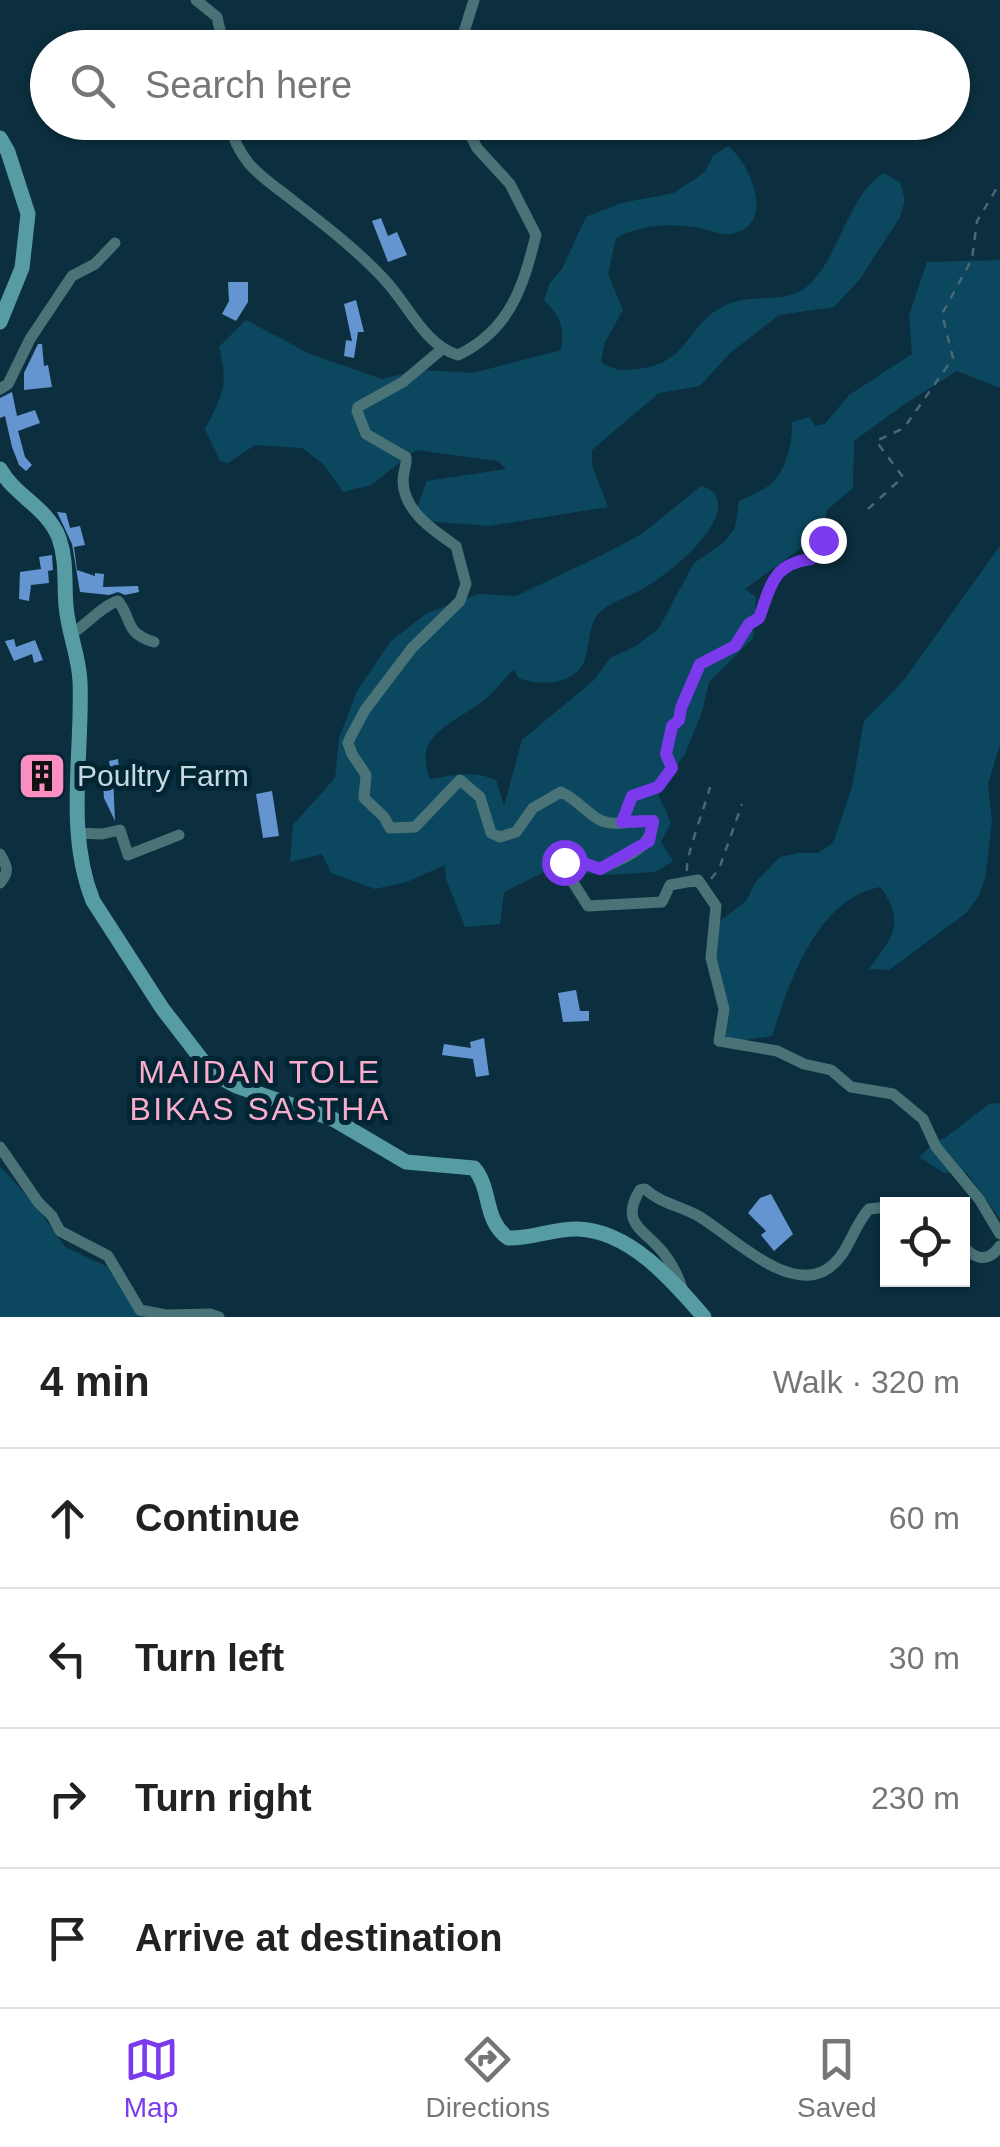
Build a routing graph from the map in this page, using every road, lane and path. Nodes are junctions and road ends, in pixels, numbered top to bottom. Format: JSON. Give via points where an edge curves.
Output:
{"nodes":[{"id":1,"x":196,"y":0,"type":"edge"},
{"id":2,"x":474,"y":0,"type":"edge"},
{"id":3,"x":219,"y":30,"type":"edge"},
{"id":4,"x":465,"y":30,"type":"edge"},
{"id":5,"x":0,"y":138,"type":"edge"},
{"id":6,"x":233,"y":140,"type":"edge"},
{"id":7,"x":474,"y":140,"type":"edge"},
{"id":8,"x":1000,"y":183,"type":"edge"},
{"id":9,"x":115,"y":243,"type":"dead end"},
{"id":10,"x":0,"y":322,"type":"edge"},
{"id":11,"x":441,"y":350,"type":"junction"},
{"id":12,"x":0,"y":389,"type":"edge"},
{"id":13,"x":0,"y":469,"type":"edge"},
{"id":14,"x":868,"y":509,"type":"dead end"},
{"id":15,"x":837,"y":525,"type":"dead end"},
{"id":16,"x":70,"y":635,"type":"junction"},
{"id":17,"x":154,"y":642,"type":"dead end"},
{"id":18,"x":710,"y":787,"type":"dead end"},
{"id":19,"x":742,"y":804,"type":"dead end"},
{"id":20,"x":622,"y":822,"type":"junction"},
{"id":21,"x":78,"y":833,"type":"junction"},
{"id":22,"x":179,"y":835,"type":"dead end"},
{"id":23,"x":0,"y":854,"type":"edge"},
{"id":24,"x":0,"y":883,"type":"edge"},
{"id":25,"x":689,"y":883,"type":"junction"},
{"id":26,"x":704,"y":888,"type":"junction"},
{"id":27,"x":0,"y":1147,"type":"edge"},
{"id":28,"x":880,"y":1208,"type":"edge"},
{"id":29,"x":1000,"y":1234,"type":"edge"},
{"id":30,"x":1000,"y":1246,"type":"edge"},
{"id":31,"x":970,"y":1254,"type":"edge"},
{"id":32,"x":684,"y":1294,"type":"junction"},
{"id":33,"x":219,"y":1317,"type":"edge"},
{"id":34,"x":704,"y":1317,"type":"edge"}],
"edges":[{"from":1,"to":3,"type":"street","via":[[216,17]]},
{"from":2,"to":4,"type":"street"},
{"from":5,"to":10,"type":"main road","via":[[28,214],[22,268]]},
{"from":6,"to":11,"type":"street","via":[[264,181],[385,279]]},
{"from":7,"to":11,"type":"street","via":[[510,184],[536,235],[524,282],[503,320],[482,344],[458,355]]},
{"from":8,"to":14,"type":"path","via":[[977,221],[972,259],[942,314],[953,358],[904,428],[876,441],[904,477]]},
{"from":9,"to":12,"type":"street","via":[[72,276]]},
{"from":11,"to":20,"type":"street","via":[[357,411],[366,434],[406,457],[406,496],[427,528],[456,546],[466,584],[451,613],[412,648],[358,722],[348,743],[366,775],[364,798],[390,828],[415,827],[460,780],[480,797],[491,832],[500,838],[561,792],[598,819]]},
{"from":13,"to":16,"type":"main road","via":[[54,526],[66,566]]},
{"from":15,"to":20,"type":"path","via":[[811,559],[791,562],[774,577],[759,618],[735,646],[700,664],[672,726],[666,754],[672,768],[658,787],[632,796]]},
{"from":16,"to":17,"type":"street","via":[[118,601],[132,630]]},
{"from":16,"to":21,"type":"main road","via":[[80,678]]},
{"from":18,"to":25,"type":"path","via":[[686,862]]},
{"from":19,"to":26,"type":"path","via":[[719,869]]},
{"from":20,"to":25,"type":"street","via":[[653,821],[649,841],[600,869],[564,856],[588,906],[662,902],[670,884]]},
{"from":21,"to":22,"type":"street","via":[[120,830],[128,854]]},
{"from":21,"to":32,"type":"main road","via":[[93,902],[212,1073],[333,1118],[406,1162],[474,1168],[492,1222],[508,1238],[564,1229],[601,1233],[640,1252]]},
{"from":23,"to":24,"type":"street","via":[[7,875]]},
{"from":25,"to":26,"type":"street","via":[[698,880]]},
{"from":26,"to":29,"type":"street","via":[[716,906],[711,958],[724,1009],[719,1041],[776,1051],[831,1070],[851,1087],[892,1094],[922,1120]]},
{"from":27,"to":33,"type":"street","via":[[60,1231],[108,1256],[140,1310]]},
{"from":28,"to":32,"type":"street","via":[[869,1209],[844,1254],[825,1270],[807,1274],[766,1264],[695,1214],[640,1190],[633,1221],[667,1256]]},
{"from":30,"to":31,"type":"street","via":[[982,1259]]},
{"from":32,"to":34,"type":"main road"}]}
